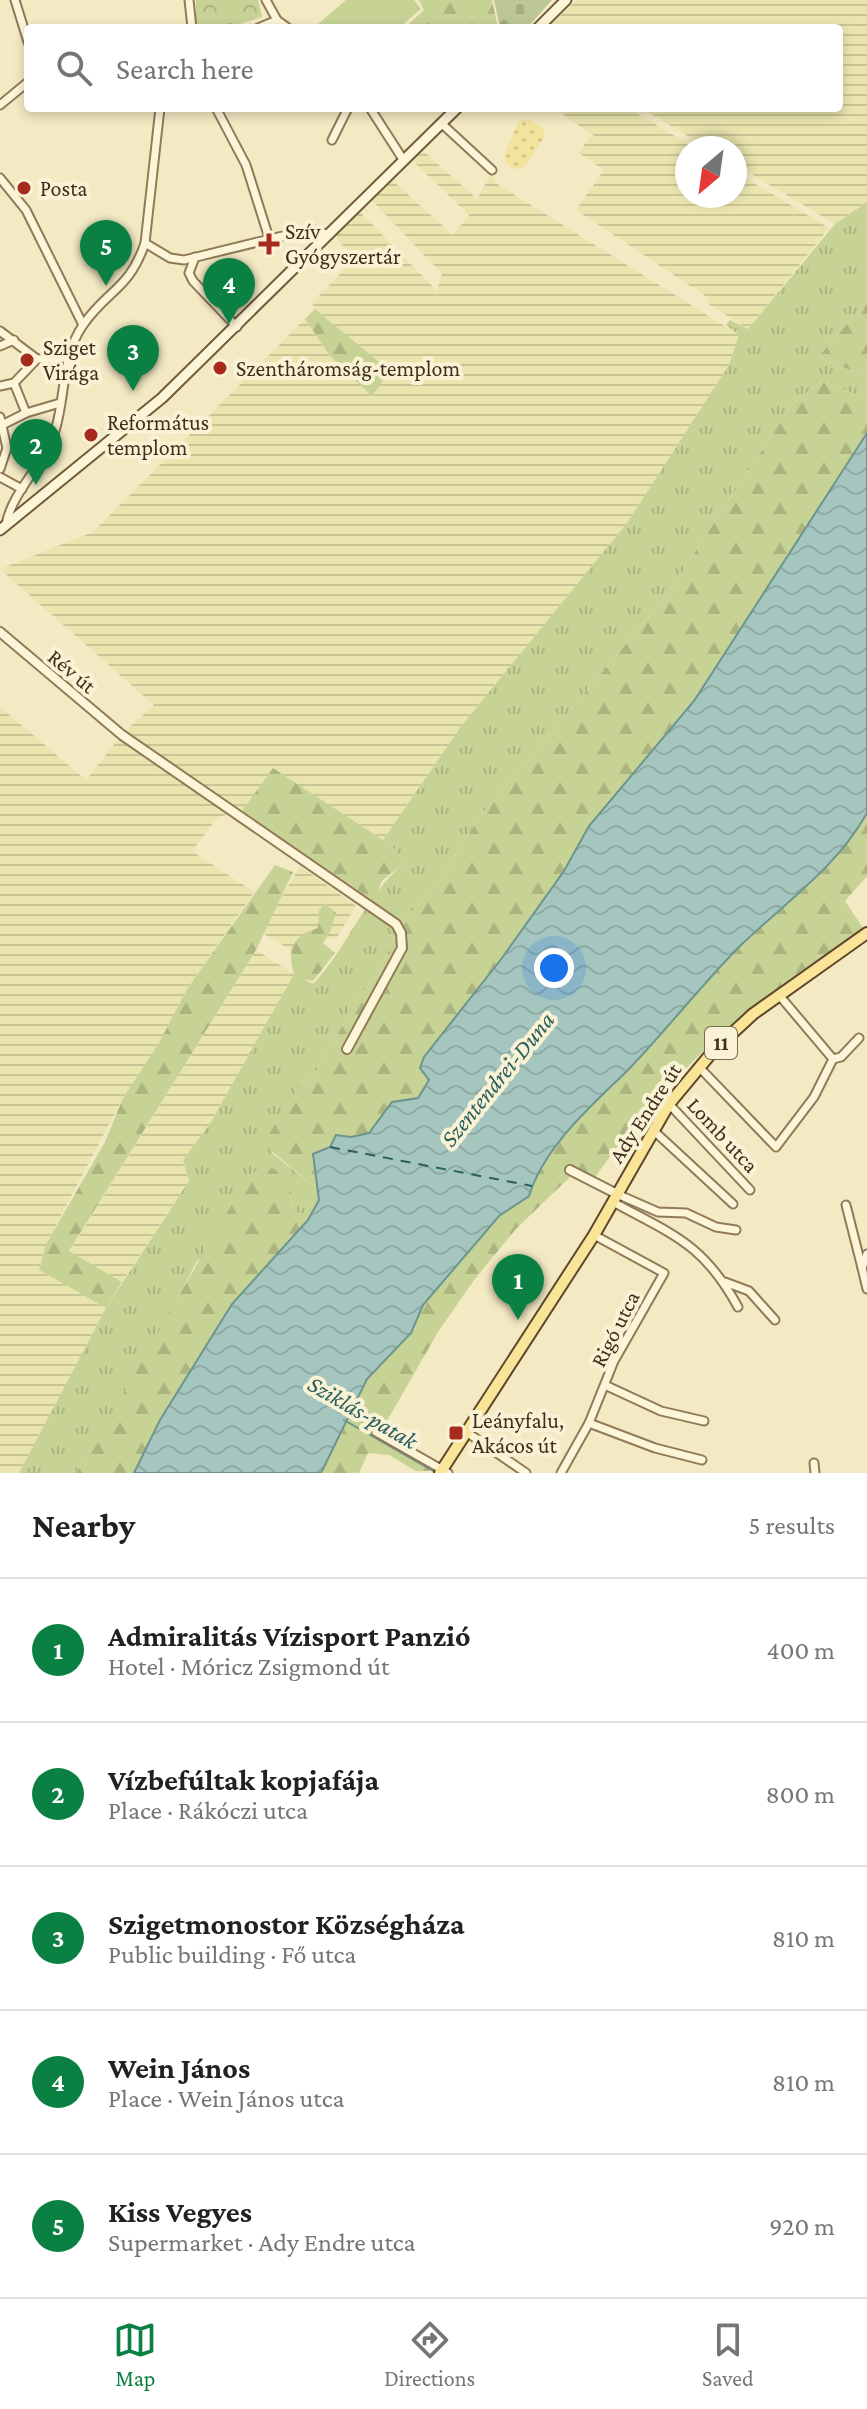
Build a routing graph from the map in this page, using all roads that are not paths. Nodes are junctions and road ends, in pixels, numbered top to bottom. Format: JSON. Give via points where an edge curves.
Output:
{"nodes":[{"id":1,"x":15,"y":0,"type":"edge"},
{"id":2,"x":189,"y":0,"type":"edge"},
{"id":3,"x":266,"y":0,"type":"edge"},
{"id":4,"x":566,"y":0,"type":"edge"},
{"id":5,"x":277,"y":20,"type":"junction"},
{"id":6,"x":192,"y":24,"type":"edge"},
{"id":7,"x":268,"y":24,"type":"edge"},
{"id":8,"x":282,"y":24,"type":"edge"},
{"id":9,"x":542,"y":24,"type":"edge"},
{"id":10,"x":24,"y":29,"type":"edge"},
{"id":11,"x":24,"y":85,"type":"edge"},
{"id":12,"x":0,"y":105,"type":"edge"},
{"id":13,"x":160,"y":112,"type":"edge"},
{"id":14,"x":218,"y":112,"type":"edge"},
{"id":15,"x":346,"y":112,"type":"edge"},
{"id":16,"x":373,"y":112,"type":"edge"},
{"id":17,"x":453,"y":112,"type":"edge"},
{"id":18,"x":441,"y":123,"type":"junction"},
{"id":19,"x":332,"y":140,"type":"dead end"},
{"id":20,"x":404,"y":161,"type":"junction"},
{"id":21,"x":492,"y":170,"type":"dead end"},
{"id":22,"x":0,"y":178,"type":"edge"},
{"id":23,"x":329,"y":235,"type":"junction"},
{"id":24,"x":269,"y":238,"type":"junction"},
{"id":25,"x":145,"y":243,"type":"junction"},
{"id":26,"x":195,"y":257,"type":"junction"},
{"id":27,"x":83,"y":325,"type":"junction"},
{"id":28,"x":237,"y":327,"type":"junction"},
{"id":29,"x":0,"y":331,"type":"edge"},
{"id":30,"x":14,"y":340,"type":"junction"},
{"id":31,"x":0,"y":346,"type":"edge"},
{"id":32,"x":67,"y":358,"type":"junction"},
{"id":33,"x":37,"y":359,"type":"junction"},
{"id":34,"x":14,"y":383,"type":"junction"},
{"id":35,"x":0,"y":386,"type":"edge"},
{"id":36,"x":60,"y":403,"type":"junction"},
{"id":37,"x":26,"y":413,"type":"junction"},
{"id":38,"x":2,"y":421,"type":"edge"},
{"id":39,"x":0,"y":469,"type":"edge"},
{"id":40,"x":0,"y":477,"type":"edge"},
{"id":41,"x":22,"y":489,"type":"junction"},
{"id":42,"x":3,"y":527,"type":"edge"},
{"id":43,"x":0,"y":632,"type":"edge"},
{"id":44,"x":867,"y":933,"type":"edge"},
{"id":45,"x":779,"y":995,"type":"junction"},
{"id":46,"x":859,"y":1038,"type":"dead end"},
{"id":47,"x":347,"y":1049,"type":"dead end"},
{"id":48,"x":833,"y":1059,"type":"junction"},
{"id":49,"x":699,"y":1067,"type":"junction"},
{"id":50,"x":669,"y":1104,"type":"junction"},
{"id":51,"x":653,"y":1130,"type":"junction"},
{"id":52,"x":570,"y":1170,"type":"dead end"},
{"id":53,"x":750,"y":1190,"type":"dead end"},
{"id":54,"x":615,"y":1198,"type":"junction"},
{"id":55,"x":733,"y":1204,"type":"dead end"},
{"id":56,"x":846,"y":1205,"type":"dead end"},
{"id":57,"x":736,"y":1230,"type":"dead end"},
{"id":58,"x":594,"y":1235,"type":"junction"},
{"id":59,"x":867,"y":1254,"type":"edge"},
{"id":60,"x":862,"y":1268,"type":"junction"},
{"id":61,"x":725,"y":1282,"type":"junction"},
{"id":62,"x":867,"y":1289,"type":"edge"},
{"id":63,"x":738,"y":1307,"type":"dead end"},
{"id":64,"x":775,"y":1320,"type":"dead end"},
{"id":65,"x":607,"y":1386,"type":"junction"},
{"id":66,"x":704,"y":1421,"type":"dead end"},
{"id":67,"x":589,"y":1423,"type":"junction"},
{"id":68,"x":465,"y":1431,"type":"junction"},
{"id":69,"x":376,"y":1432,"type":"dead end"},
{"id":70,"x":702,"y":1460,"type":"dead end"},
{"id":71,"x":814,"y":1463,"type":"dead end"},
{"id":72,"x":443,"y":1472,"type":"edge"},
{"id":73,"x":526,"y":1473,"type":"edge"},
{"id":74,"x":561,"y":1473,"type":"edge"},
{"id":75,"x":815,"y":1473,"type":"edge"}],
"edges":[{"from":1,"to":10,"type":"street"},
{"from":2,"to":6,"type":"street"},
{"from":3,"to":5,"type":"street"},
{"from":4,"to":9,"type":"main road"},
{"from":5,"to":7,"type":"street"},
{"from":5,"to":8,"type":"street"},
{"from":11,"to":12,"type":"street"},
{"from":13,"to":25,"type":"street"},
{"from":14,"to":24,"type":"street","via":[[246,165]]},
{"from":15,"to":19,"type":"street"},
{"from":16,"to":20,"type":"street"},
{"from":17,"to":18,"type":"main road"},
{"from":18,"to":20,"type":"main road"},
{"from":18,"to":21,"type":"street"},
{"from":20,"to":23,"type":"main road"},
{"from":22,"to":27,"type":"street","via":[[26,210]]},
{"from":23,"to":24,"type":"street","via":[[314,230]]},
{"from":23,"to":28,"type":"main road"},
{"from":24,"to":26,"type":"street"},
{"from":25,"to":26,"type":"street","via":[[176,260]]},
{"from":25,"to":27,"type":"street","via":[[132,274]]},
{"from":26,"to":28,"type":"street","via":[[189,273],[193,281]]},
{"from":27,"to":32,"type":"street"},
{"from":28,"to":42,"type":"main road","via":[[114,441]]},
{"from":29,"to":30,"type":"street"},
{"from":30,"to":31,"type":"street"},
{"from":30,"to":33,"type":"street"},
{"from":32,"to":33,"type":"street"},
{"from":32,"to":36,"type":"street"},
{"from":33,"to":34,"type":"street"},
{"from":34,"to":35,"type":"street"},
{"from":34,"to":37,"type":"street"},
{"from":36,"to":37,"type":"street"},
{"from":36,"to":41,"type":"street","via":[[54,433]]},
{"from":37,"to":38,"type":"street"},
{"from":38,"to":39,"type":"street","via":[[7,448]]},
{"from":40,"to":41,"type":"street"},
{"from":41,"to":42,"type":"street"},
{"from":43,"to":47,"type":"street","name":"Rév út","via":[[122,735],[396,924],[402,948]]},
{"from":44,"to":45,"type":"main road","name":"Ady Endre út","number":"11"},
{"from":45,"to":48,"type":"street"},
{"from":45,"to":49,"type":"main road","name":"Ady Endre út","number":"11","via":[[733,1031]]},
{"from":46,"to":48,"type":"street"},
{"from":48,"to":49,"type":"street","via":[[814,1097],[776,1147]]},
{"from":49,"to":50,"type":"main road","name":"Ady Endre út","number":"11"},
{"from":50,"to":51,"type":"main road","name":"Ady Endre út","number":"11"},
{"from":50,"to":53,"type":"street","name":"Lomb utca"},
{"from":51,"to":54,"type":"main road","name":"Ady Endre út","number":"11"},
{"from":51,"to":55,"type":"street"},
{"from":52,"to":54,"type":"street"},
{"from":54,"to":57,"type":"street"},
{"from":54,"to":58,"type":"main road","number":"11"},
{"from":54,"to":61,"type":"street","via":[[682,1238]]},
{"from":56,"to":60,"type":"street"},
{"from":58,"to":65,"type":"street","name":"Rigó utca","via":[[664,1273],[614,1361]]},
{"from":58,"to":68,"type":"main road","number":"11"},
{"from":59,"to":60,"type":"street"},
{"from":60,"to":62,"type":"street"},
{"from":61,"to":63,"type":"street"},
{"from":61,"to":64,"type":"street","via":[[749,1291]]},
{"from":65,"to":66,"type":"street","via":[[661,1411]]},
{"from":65,"to":67,"type":"street","name":"Rigó utca"},
{"from":67,"to":70,"type":"street"},
{"from":67,"to":74,"type":"street","name":"Rigó utca"},
{"from":68,"to":72,"type":"main road","number":"11"},
{"from":68,"to":73,"type":"street"},
{"from":69,"to":72,"type":"street"},
{"from":71,"to":75,"type":"street"}]}
